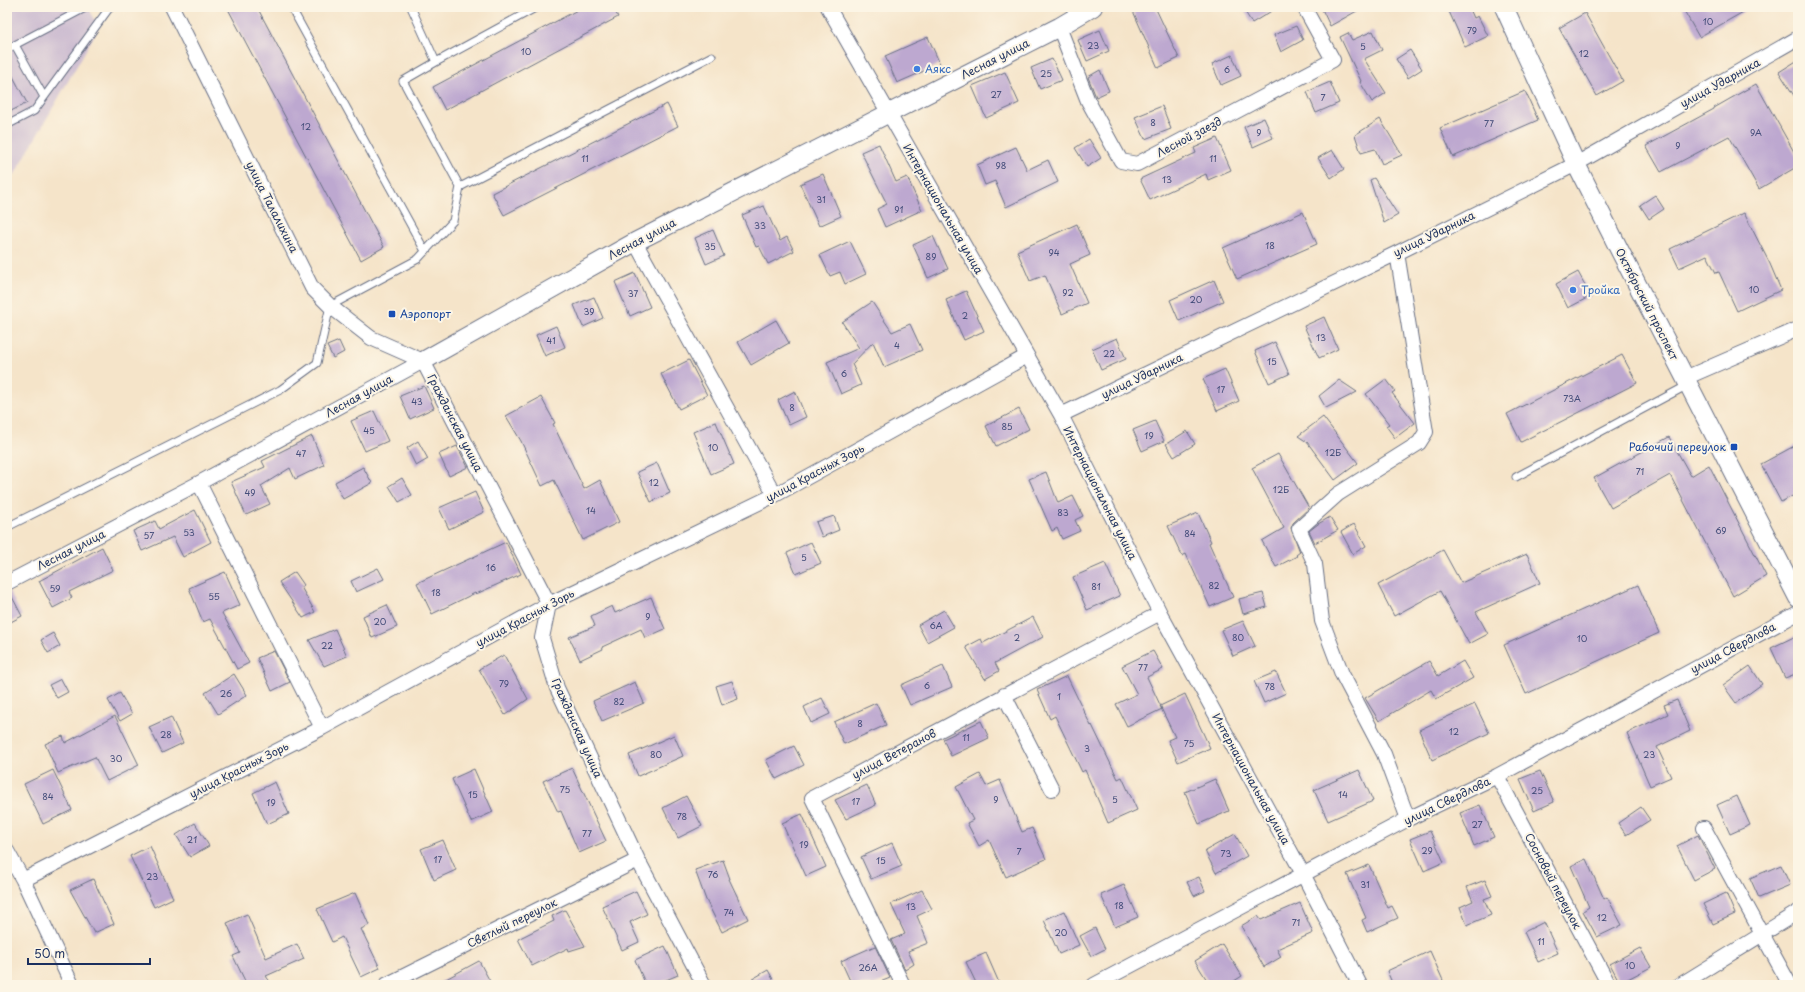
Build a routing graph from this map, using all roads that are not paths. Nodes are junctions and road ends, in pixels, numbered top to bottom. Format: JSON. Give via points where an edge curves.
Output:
{"nodes":[{"id":1,"x":87,"y":7,"type":"edge"},
{"id":2,"x":110,"y":7,"type":"edge"},
{"id":3,"x":172,"y":7,"type":"edge"},
{"id":4,"x":292,"y":7,"type":"edge"},
{"id":5,"x":411,"y":7,"type":"edge"},
{"id":6,"x":537,"y":7,"type":"edge"},
{"id":7,"x":828,"y":7,"type":"edge"},
{"id":8,"x":1093,"y":7,"type":"edge"},
{"id":9,"x":1304,"y":7,"type":"edge"},
{"id":10,"x":1504,"y":7,"type":"edge"},
{"id":11,"x":1059,"y":27,"type":"junction"},
{"id":12,"x":1798,"y":38,"type":"edge"},
{"id":13,"x":15,"y":45,"type":"junction"},
{"id":14,"x":7,"y":49,"type":"edge"},
{"id":15,"x":712,"y":56,"type":"dead end"},
{"id":16,"x":436,"y":62,"type":"junction"},
{"id":17,"x":44,"y":97,"type":"junction"},
{"id":18,"x":887,"y":112,"type":"junction"},
{"id":19,"x":7,"y":125,"type":"edge"},
{"id":20,"x":1576,"y":164,"type":"junction"},
{"id":21,"x":460,"y":187,"type":"junction"},
{"id":22,"x":635,"y":242,"type":"junction"},
{"id":23,"x":425,"y":251,"type":"junction"},
{"id":24,"x":1397,"y":253,"type":"junction"},
{"id":25,"x":330,"y":306,"type":"junction"},
{"id":26,"x":1798,"y":329,"type":"edge"},
{"id":27,"x":1027,"y":356,"type":"junction"},
{"id":28,"x":423,"y":361,"type":"junction"},
{"id":29,"x":1687,"y":381,"type":"junction"},
{"id":30,"x":1061,"y":415,"type":"junction"},
{"id":31,"x":1516,"y":477,"type":"dead end"},
{"id":32,"x":199,"y":483,"type":"junction"},
{"id":33,"x":775,"y":495,"type":"junction"},
{"id":34,"x":7,"y":527,"type":"edge"},
{"id":35,"x":7,"y":583,"type":"edge"},
{"id":36,"x":1798,"y":598,"type":"edge"},
{"id":37,"x":549,"y":604,"type":"junction"},
{"id":38,"x":1160,"y":613,"type":"junction"},
{"id":39,"x":1798,"y":613,"type":"edge"},
{"id":40,"x":1004,"y":695,"type":"junction"},
{"id":41,"x":322,"y":728,"type":"junction"},
{"id":42,"x":1497,"y":776,"type":"junction"},
{"id":43,"x":1052,"y":789,"type":"dead end"},
{"id":44,"x":1408,"y":819,"type":"junction"},
{"id":45,"x":1704,"y":828,"type":"dead end"},
{"id":46,"x":7,"y":851,"type":"edge"},
{"id":47,"x":638,"y":860,"type":"junction"},
{"id":48,"x":1303,"y":874,"type":"junction"},
{"id":49,"x":23,"y":880,"type":"junction"},
{"id":50,"x":1798,"y":912,"type":"edge"},
{"id":51,"x":1762,"y":933,"type":"junction"},
{"id":52,"x":72,"y":985,"type":"edge"},
{"id":53,"x":386,"y":985,"type":"edge"},
{"id":54,"x":704,"y":985,"type":"edge"},
{"id":55,"x":903,"y":985,"type":"edge"},
{"id":56,"x":1094,"y":985,"type":"edge"},
{"id":57,"x":1360,"y":985,"type":"edge"},
{"id":58,"x":1609,"y":985,"type":"edge"},
{"id":59,"x":1680,"y":985,"type":"edge"},
{"id":60,"x":1790,"y":985,"type":"edge"}],
"edges":[{"from":1,"to":13,"type":"lane"},
{"from":2,"to":17,"type":"lane"},
{"from":3,"to":25,"type":"street","name":"улица Талалихина","via":[[312,288]]},
{"from":4,"to":23,"type":"lane"},
{"from":5,"to":16,"type":"lane"},
{"from":6,"to":16,"type":"lane"},
{"from":7,"to":18,"type":"street","name":"Интернациональная улица"},
{"from":8,"to":11,"type":"street","name":"Лесная улица"},
{"from":9,"to":11,"type":"street","name":"Лесной заезд","via":[[1333,60],[1137,164],[1121,161],[1088,101]]},
{"from":10,"to":20,"type":"street","name":"Октябрьский проспект"},
{"from":11,"to":18,"type":"street","name":"Лесная улица"},
{"from":12,"to":20,"type":"street","name":"улица Ударника"},
{"from":13,"to":14,"type":"lane"},
{"from":13,"to":17,"type":"lane"},
{"from":15,"to":21,"type":"lane"},
{"from":16,"to":21,"type":"lane","via":[[403,81]]},
{"from":17,"to":19,"type":"lane","via":[[34,111]]},
{"from":18,"to":22,"type":"street","name":"Лесная улица"},
{"from":18,"to":27,"type":"street","name":"Интернациональная улица"},
{"from":20,"to":24,"type":"street","name":"улица Ударника"},
{"from":20,"to":29,"type":"street","name":"Октябрьский проспект"},
{"from":21,"to":23,"type":"lane","via":[[453,220]]},
{"from":22,"to":28,"type":"street","name":"Лесная улица"},
{"from":22,"to":33,"type":"street"},
{"from":23,"to":25,"type":"lane","via":[[418,258]]},
{"from":24,"to":30,"type":"street","name":"улица Ударника"},
{"from":24,"to":44,"type":"street","via":[[1426,432],[1419,443],[1338,494],[1299,529],[1315,564],[1322,621],[1342,674],[1384,754]]},
{"from":25,"to":28,"type":"street","name":"улица Талалихина","via":[[371,338]]},
{"from":25,"to":34,"type":"lane","via":[[317,363],[280,390]]},
{"from":26,"to":29,"type":"street"},
{"from":27,"to":30,"type":"street","name":"Интернациональная улица"},
{"from":27,"to":33,"type":"street","name":"улица Красных Зорь"},
{"from":28,"to":32,"type":"street","name":"Лесная улица"},
{"from":28,"to":37,"type":"street","name":"Гражданская улица"},
{"from":29,"to":31,"type":"lane"},
{"from":29,"to":36,"type":"street","name":"Октябрьский проспект"},
{"from":30,"to":38,"type":"street","name":"Интернациональная улица"},
{"from":32,"to":35,"type":"street","name":"Лесная улица"},
{"from":32,"to":41,"type":"street"},
{"from":33,"to":37,"type":"street","name":"улица Красных Зорь"},
{"from":37,"to":41,"type":"street","name":"улица Красных Зорь"},
{"from":37,"to":47,"type":"street","name":"Гражданская улица","via":[[542,638],[557,688]]},
{"from":38,"to":40,"type":"street","name":"улица Ветеранов"},
{"from":38,"to":48,"type":"street","name":"Интернациональная улица"},
{"from":39,"to":42,"type":"street","name":"улица Свердлова"},
{"from":40,"to":43,"type":"street"},
{"from":40,"to":55,"type":"street","name":"улица Ветеранов","via":[[812,798]]},
{"from":41,"to":49,"type":"street","name":"улица Красных Зорь"},
{"from":42,"to":44,"type":"street","name":"улица Свердлова"},
{"from":42,"to":58,"type":"street","name":"Сосновый переулок"},
{"from":44,"to":48,"type":"street","name":"улица Свердлова"},
{"from":45,"to":51,"type":"street"},
{"from":46,"to":49,"type":"street"},
{"from":47,"to":53,"type":"street","name":"Светлый переулок"},
{"from":47,"to":54,"type":"street","name":"Гражданская улица"},
{"from":48,"to":56,"type":"street","name":"улица Свердлова"},
{"from":48,"to":57,"type":"street","name":"Интернациональная улица"},
{"from":49,"to":52,"type":"street"},
{"from":50,"to":51,"type":"street"},
{"from":51,"to":59,"type":"street"},
{"from":51,"to":60,"type":"street"}]}
